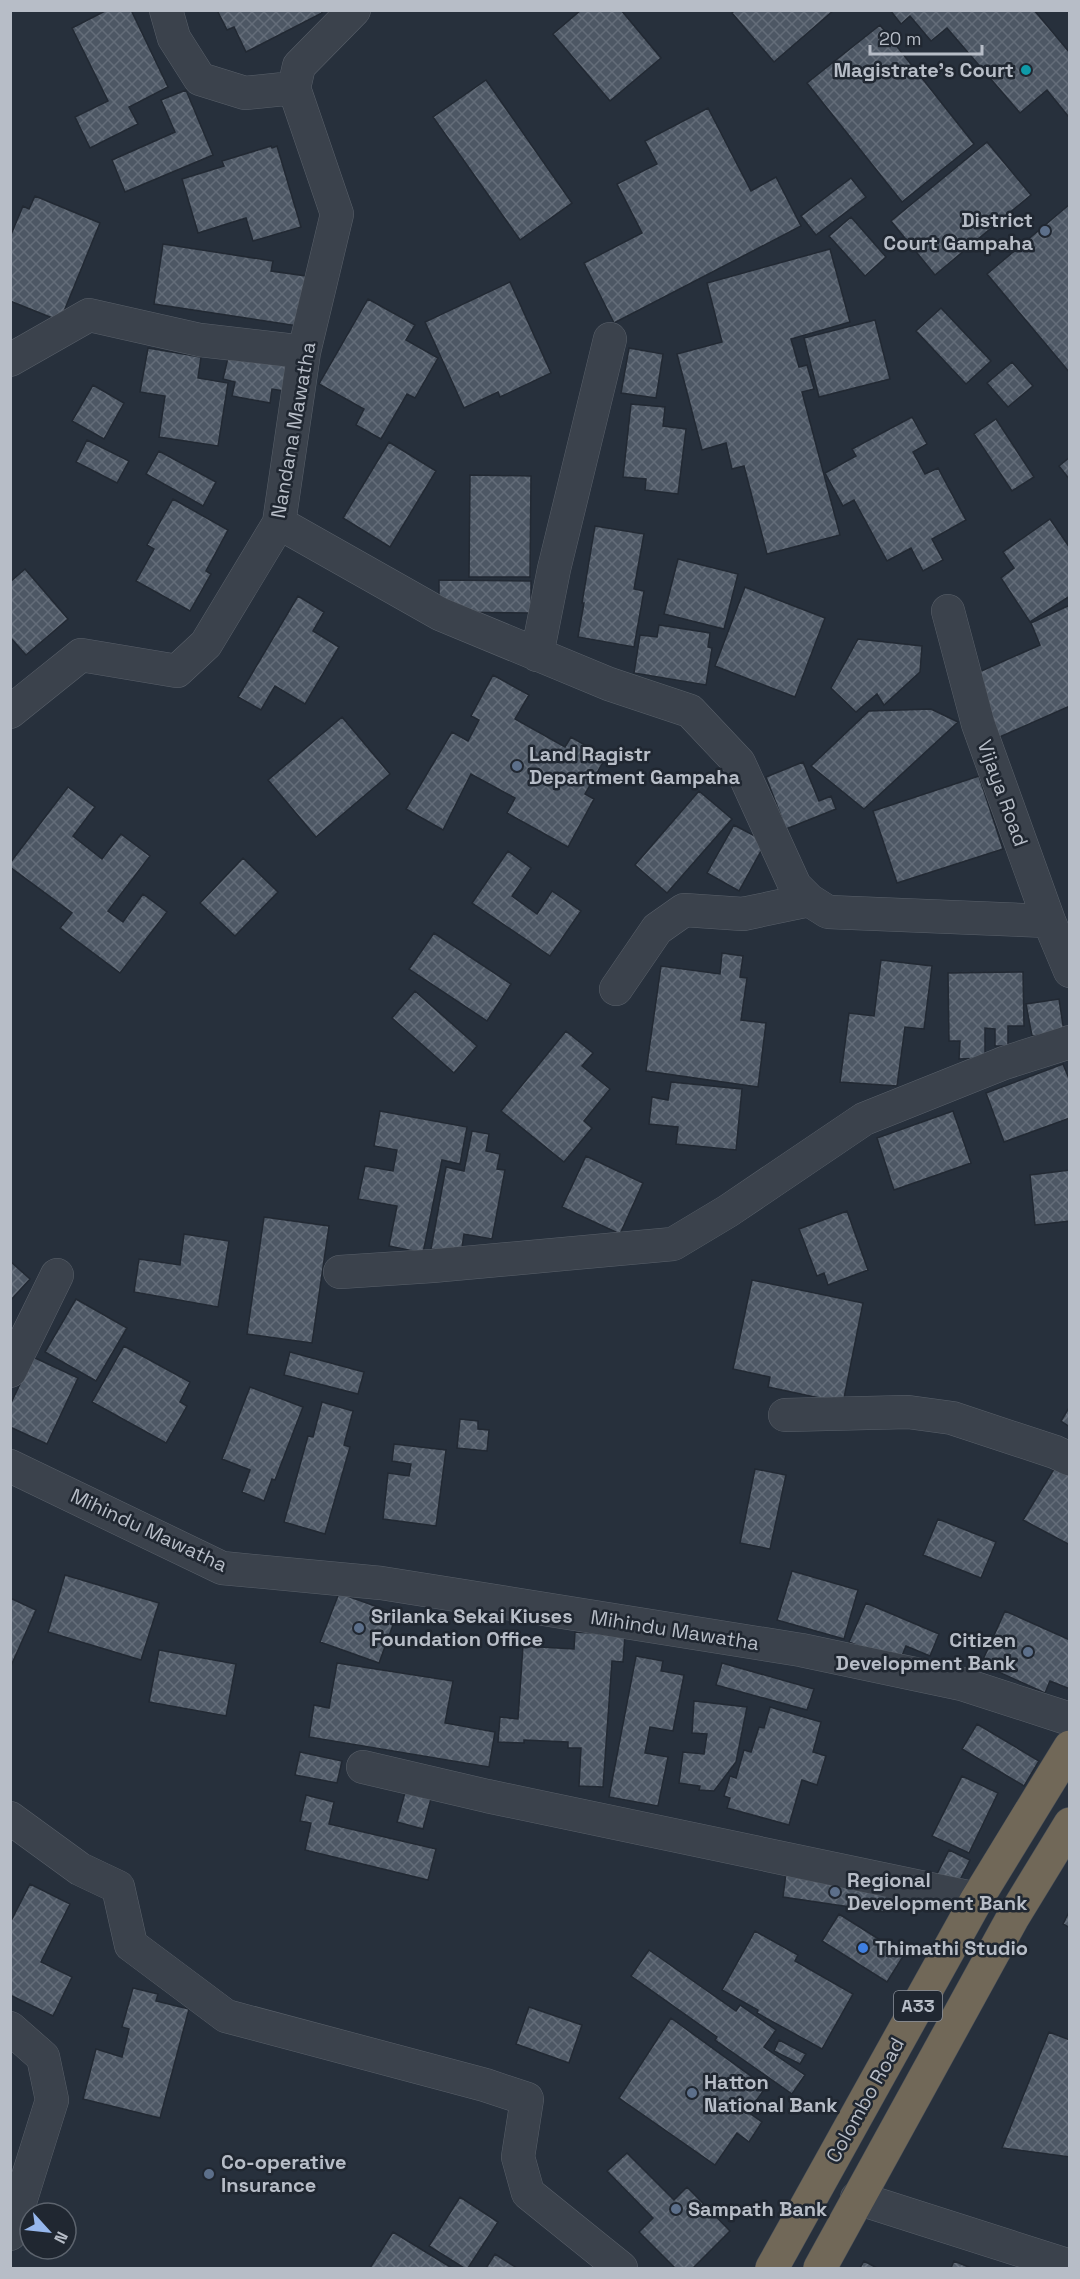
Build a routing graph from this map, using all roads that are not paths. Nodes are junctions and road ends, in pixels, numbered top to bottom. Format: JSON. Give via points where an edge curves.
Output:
{"nodes":[{"id":1,"x":166,"y":10,"type":"edge"},
{"id":2,"x":354,"y":10,"type":"edge"},
{"id":3,"x":294,"y":88,"type":"junction"},
{"id":4,"x":610,"y":339,"type":"dead end"},
{"id":5,"x":304,"y":352,"type":"junction"},
{"id":6,"x":10,"y":360,"type":"edge"},
{"id":7,"x":279,"y":523,"type":"junction"},
{"id":8,"x":948,"y":611,"type":"dead end"},
{"id":9,"x":537,"y":655,"type":"junction"},
{"id":10,"x":10,"y":712,"type":"edge"},
{"id":11,"x":809,"y":900,"type":"junction"},
{"id":12,"x":1049,"y":921,"type":"junction"},
{"id":13,"x":1070,"y":971,"type":"edge"},
{"id":14,"x":616,"y":989,"type":"dead end"},
{"id":15,"x":1070,"y":1042,"type":"edge"},
{"id":16,"x":340,"y":1272,"type":"dead end"},
{"id":17,"x":57,"y":1275,"type":"dead end"},
{"id":18,"x":10,"y":1371,"type":"edge"},
{"id":19,"x":786,"y":1415,"type":"dead end"},
{"id":20,"x":1070,"y":1459,"type":"edge"},
{"id":21,"x":10,"y":1466,"type":"edge"},
{"id":22,"x":1070,"y":1719,"type":"edge"},
{"id":23,"x":1070,"y":1747,"type":"edge"},
{"id":24,"x":363,"y":1767,"type":"dead end"},
{"id":25,"x":10,"y":1818,"type":"edge"},
{"id":26,"x":1070,"y":1824,"type":"edge"},
{"id":27,"x":977,"y":1899,"type":"junction"},
{"id":28,"x":10,"y":2028,"type":"edge"},
{"id":29,"x":857,"y":2198,"type":"junction"},
{"id":30,"x":10,"y":2234,"type":"edge"},
{"id":31,"x":1070,"y":2266,"type":"edge"},
{"id":32,"x":621,"y":2268,"type":"edge"},
{"id":33,"x":772,"y":2268,"type":"edge"},
{"id":34,"x":820,"y":2268,"type":"edge"}],
"edges":[{"from":1,"to":3,"type":"street","via":[[174,38],[200,79],[245,93]]},
{"from":2,"to":3,"type":"street","via":[[299,66]]},
{"from":3,"to":5,"type":"street","name":"Nandana Mawatha","via":[[337,214]]},
{"from":4,"to":9,"type":"street","via":[[556,558]]},
{"from":5,"to":6,"type":"street","via":[[200,340],[89,315]]},
{"from":5,"to":7,"type":"street","name":"Nandana Mawatha"},
{"from":7,"to":9,"type":"street","via":[[440,614]]},
{"from":7,"to":10,"type":"street","name":"Nandana Mawatha","via":[[206,644],[177,671],[81,655]]},
{"from":8,"to":12,"type":"street","name":"Vijaya Road","via":[[978,724]]},
{"from":9,"to":11,"type":"street","via":[[690,711],[739,763],[795,886]]},
{"from":11,"to":12,"type":"street","via":[[828,912]]},
{"from":11,"to":14,"type":"street","via":[[743,914],[684,910],[657,929]]},
{"from":12,"to":13,"type":"street","name":"Vijaya Road"},
{"from":15,"to":16,"type":"street","via":[[864,1119],[673,1244]]},
{"from":17,"to":18,"type":"street"},
{"from":19,"to":20,"type":"street","via":[[908,1412],[952,1418]]},
{"from":21,"to":22,"type":"street","name":"Mihindu Mawatha","via":[[222,1568],[381,1583],[801,1650],[962,1684]]},
{"from":23,"to":27,"type":"highway","name":"Colombo Road","number":"A33"},
{"from":24,"to":27,"type":"street"},
{"from":25,"to":32,"type":"street","via":[[80,1869],[118,1887],[131,1945],[226,2016],[527,2099],[518,2157],[528,2193]]},
{"from":26,"to":29,"type":"highway","name":"Colombo Road","number":"A33","via":[[1012,1919]]},
{"from":27,"to":33,"type":"highway","name":"Colombo Road","number":"A33"},
{"from":28,"to":30,"type":"street","via":[[43,2057],[52,2100]]},
{"from":29,"to":31,"type":"street"},
{"from":29,"to":34,"type":"highway","name":"Colombo Road","number":"A33"}]}
